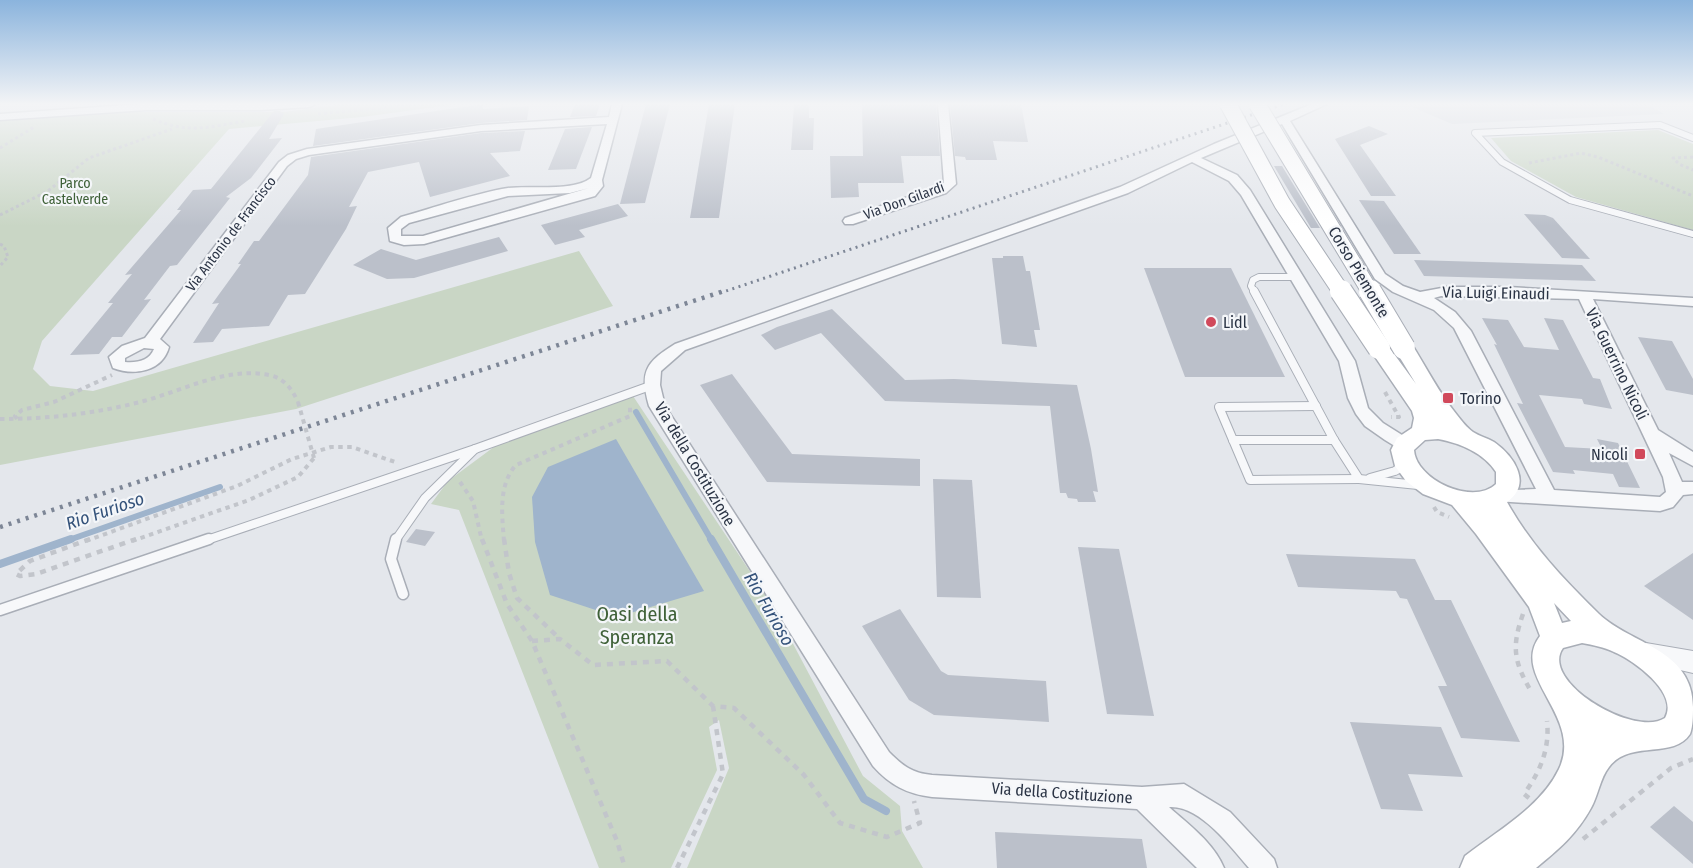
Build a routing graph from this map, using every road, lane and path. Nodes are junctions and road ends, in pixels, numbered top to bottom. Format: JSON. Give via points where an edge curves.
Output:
{"nodes":[{"id":1,"x":128,"y":145,"type":"edge"},
{"id":2,"x":364,"y":145,"type":"edge"},
{"id":3,"x":607,"y":145,"type":"edge"},
{"id":4,"x":947,"y":145,"type":"edge"},
{"id":5,"x":1222,"y":145,"type":"edge"},
{"id":6,"x":1250,"y":145,"type":"edge"},
{"id":7,"x":1281,"y":145,"type":"edge"},
{"id":8,"x":1300,"y":145,"type":"edge"},
{"id":9,"x":1486,"y":145,"type":"edge"},
{"id":10,"x":1693,"y":157,"type":"edge"},
{"id":11,"x":1194,"y":159,"type":"junction"},
{"id":12,"x":1511,"y":167,"type":"junction"},
{"id":13,"x":1693,"y":170,"type":"edge"},
{"id":14,"x":596,"y":180,"type":"junction"},
{"id":15,"x":1693,"y":196,"type":"edge"},
{"id":16,"x":0,"y":215,"type":"edge"},
{"id":17,"x":849,"y":221,"type":"dead end"},
{"id":18,"x":1693,"y":234,"type":"edge"},
{"id":19,"x":0,"y":244,"type":"edge"},
{"id":20,"x":0,"y":266,"type":"edge"},
{"id":21,"x":1297,"y":277,"type":"junction"},
{"id":22,"x":1584,"y":295,"type":"junction"},
{"id":23,"x":1420,"y":297,"type":"junction"},
{"id":24,"x":1693,"y":302,"type":"edge"},
{"id":25,"x":128,"y":368,"type":"joint"},
{"id":26,"x":650,"y":386,"type":"junction"},
{"id":27,"x":631,"y":393,"type":"junction"},
{"id":28,"x":1316,"y":406,"type":"junction"},
{"id":29,"x":0,"y":419,"type":"edge"},
{"id":30,"x":17,"y":419,"type":"junction"},
{"id":31,"x":1651,"y":434,"type":"junction"},
{"id":32,"x":1464,"y":437,"type":"junction"},
{"id":33,"x":1233,"y":440,"type":"junction"},
{"id":34,"x":1334,"y":440,"type":"junction"},
{"id":35,"x":1410,"y":447,"type":"junction"},
{"id":36,"x":475,"y":449,"type":"junction"},
{"id":37,"x":1693,"y":460,"type":"edge"},
{"id":38,"x":418,"y":469,"type":"junction"},
{"id":39,"x":450,"y":471,"type":"junction"},
{"id":40,"x":1369,"y":478,"type":"junction"},
{"id":41,"x":1359,"y":479,"type":"junction"},
{"id":42,"x":1431,"y":488,"type":"junction"},
{"id":43,"x":1684,"y":489,"type":"edge"},
{"id":44,"x":1548,"y":496,"type":"junction"},
{"id":45,"x":1497,"y":497,"type":"junction"},
{"id":46,"x":1460,"y":499,"type":"junction"},
{"id":47,"x":403,"y":594,"type":"dead end"},
{"id":48,"x":0,"y":610,"type":"edge"},
{"id":49,"x":1603,"y":635,"type":"junction"},
{"id":50,"x":1555,"y":638,"type":"junction"},
{"id":51,"x":560,"y":639,"type":"junction"},
{"id":52,"x":532,"y":641,"type":"junction"},
{"id":53,"x":1640,"y":652,"type":"junction"},
{"id":54,"x":1693,"y":662,"type":"edge"},
{"id":55,"x":1564,"y":696,"type":"junction"},
{"id":56,"x":1686,"y":696,"type":"edge"},
{"id":57,"x":713,"y":706,"type":"junction"},
{"id":58,"x":1681,"y":735,"type":"edge"},
{"id":59,"x":1638,"y":736,"type":"junction"},
{"id":60,"x":1693,"y":759,"type":"edge"},
{"id":61,"x":909,"y":784,"type":"junction"},
{"id":62,"x":1142,"y":798,"type":"junction"},
{"id":63,"x":1581,"y":840,"type":"dead end"},
{"id":64,"x":626,"y":868,"type":"edge"},
{"id":65,"x":677,"y":868,"type":"edge"},
{"id":66,"x":1212,"y":868,"type":"edge"},
{"id":67,"x":1265,"y":868,"type":"edge"},
{"id":68,"x":1478,"y":868,"type":"edge"},
{"id":69,"x":1511,"y":868,"type":"edge"}],
"edges":[{"from":1,"to":16,"type":"path","via":[[89,158],[48,191]]},
{"from":2,"to":25,"type":"street","name":"Via Antonio de Francisco","via":[[307,152],[283,164],[150,342],[162,347],[160,355],[143,366]]},
{"from":3,"to":14,"type":"street"},
{"from":4,"to":17,"type":"street","name":"Via Don Gilardi","via":[[950,184]]},
{"from":5,"to":11,"type":"street","name":"Via della Costituzione"},
{"from":6,"to":35,"type":"main road","name":"Corso Piemonte","bridge":true,"via":[[1282,203],[1423,410],[1425,418]]},
{"from":7,"to":32,"type":"main road","name":"Corso Piemonte","bridge":true,"via":[[1448,419]]},
{"from":8,"to":23,"type":"street","name":"Via Luigi Einaudi","via":[[1380,276],[1386,283]]},
{"from":9,"to":12,"type":"lane"},
{"from":10,"to":13,"type":"path","via":[[1673,158]]},
{"from":11,"to":21,"type":"street","via":[[1233,178],[1243,189]]},
{"from":11,"to":26,"type":"street","name":"Via della Costituzione","via":[[1124,190],[680,347],[655,367]]},
{"from":12,"to":15,"type":"path","via":[[1581,153]]},
{"from":12,"to":18,"type":"lane","via":[[1581,204]]},
{"from":14,"to":14,"type":"street","via":[[570,189],[514,190],[405,220],[394,228],[394,235],[404,241],[424,240],[587,195],[597,186]]},
{"from":19,"to":20,"type":"path","via":[[8,257]]},
{"from":21,"to":28,"type":"lane","via":[[1259,277],[1251,286]]},
{"from":21,"to":35,"type":"street","via":[[1347,361],[1362,411]]},
{"from":22,"to":23,"type":"street","name":"Via Luigi Einaudi","via":[[1444,290]]},
{"from":22,"to":24,"type":"street","name":"Via Luigi Einaudi"},
{"from":22,"to":31,"type":"street","name":"Via Guerrino Nicoli"},
{"from":23,"to":44,"type":"street","via":[[1455,317]]},
{"from":25,"to":30,"type":"path","via":[[54,402],[22,410],[15,416]]},
{"from":26,"to":27,"type":"lane"},
{"from":26,"to":61,"type":"street","name":"Via della Costituzione","via":[[657,406],[881,759]]},
{"from":27,"to":36,"type":"lane"},
{"from":27,"to":51,"type":"path","via":[[630,416],[516,465],[506,477],[503,546],[518,599]]},
{"from":28,"to":33,"type":"lane","via":[[1219,407]]},
{"from":28,"to":34,"type":"lane"},
{"from":29,"to":30,"type":"path"},
{"from":30,"to":38,"type":"path","bridge":true,"via":[[137,403],[210,381],[268,375],[292,387],[298,402],[314,458],[298,477],[249,500],[36,574],[20,576],[16,574],[30,561],[237,486],[292,459],[330,447],[352,447]]},
{"from":31,"to":37,"type":"street","name":"Via Guerrino Nicoli"},
{"from":31,"to":43,"type":"street","name":"Via Guerrino Nicoli"},
{"from":32,"to":35,"type":"main road","via":[[1438,431]]},
{"from":32,"to":45,"type":"main road","via":[[1492,453],[1505,467],[1508,488]]},
{"from":33,"to":34,"type":"lane"},
{"from":33,"to":41,"type":"lane","via":[[1250,480]]},
{"from":34,"to":41,"type":"lane"},
{"from":35,"to":40,"type":"lane","via":[[1400,469]]},
{"from":35,"to":42,"type":"main road","via":[[1414,476]]},
{"from":36,"to":38,"type":"lane"},
{"from":36,"to":39,"type":"lane"},
{"from":38,"to":48,"type":"lane"},
{"from":39,"to":47,"type":"lane","via":[[395,536],[390,556]]},
{"from":39,"to":52,"type":"path","via":[[478,511],[480,532],[505,602]]},
{"from":40,"to":41,"type":"lane"},
{"from":40,"to":42,"type":"lane"},
{"from":42,"to":46,"type":"main road"},
{"from":43,"to":44,"type":"street","name":"Via Guerrino Nicoli","via":[[1660,504]]},
{"from":44,"to":45,"type":"street","name":"Via Guerrino Nicoli"},
{"from":45,"to":46,"type":"main road","via":[[1482,501]]},
{"from":45,"to":49,"type":"main road","via":[[1512,534],[1537,568]]},
{"from":46,"to":50,"type":"main road","via":[[1540,602]]},
{"from":49,"to":50,"type":"main road","via":[[1572,632]]},
{"from":49,"to":53,"type":"main road"},
{"from":50,"to":55,"type":"main road","via":[[1546,649],[1546,667]]},
{"from":51,"to":52,"type":"path"},
{"from":51,"to":57,"type":"path","via":[[593,665],[667,661]]},
{"from":52,"to":64,"type":"path"},
{"from":53,"to":54,"type":"street"},
{"from":53,"to":56,"type":"main road"},
{"from":55,"to":59,"type":"main road","via":[[1602,724]]},
{"from":55,"to":68,"type":"main road","via":[[1578,738],[1575,768],[1546,811]]},
{"from":56,"to":58,"type":"main road"},
{"from":57,"to":61,"type":"path","via":[[734,708],[804,775],[840,823],[887,837],[920,823]]},
{"from":57,"to":65,"type":"path","via":[[723,774]]},
{"from":58,"to":59,"type":"main road"},
{"from":59,"to":69,"type":"main road","via":[[1614,742],[1597,758],[1581,796],[1562,825]]},
{"from":60,"to":63,"type":"path","via":[[1671,768]]},
{"from":61,"to":62,"type":"street","name":"Via della Costituzione"},
{"from":62,"to":66,"type":"street","name":"Via della Costituzione"},
{"from":62,"to":67,"type":"street","name":"Via della Costituzione","via":[[1184,795],[1222,820]]}]}
